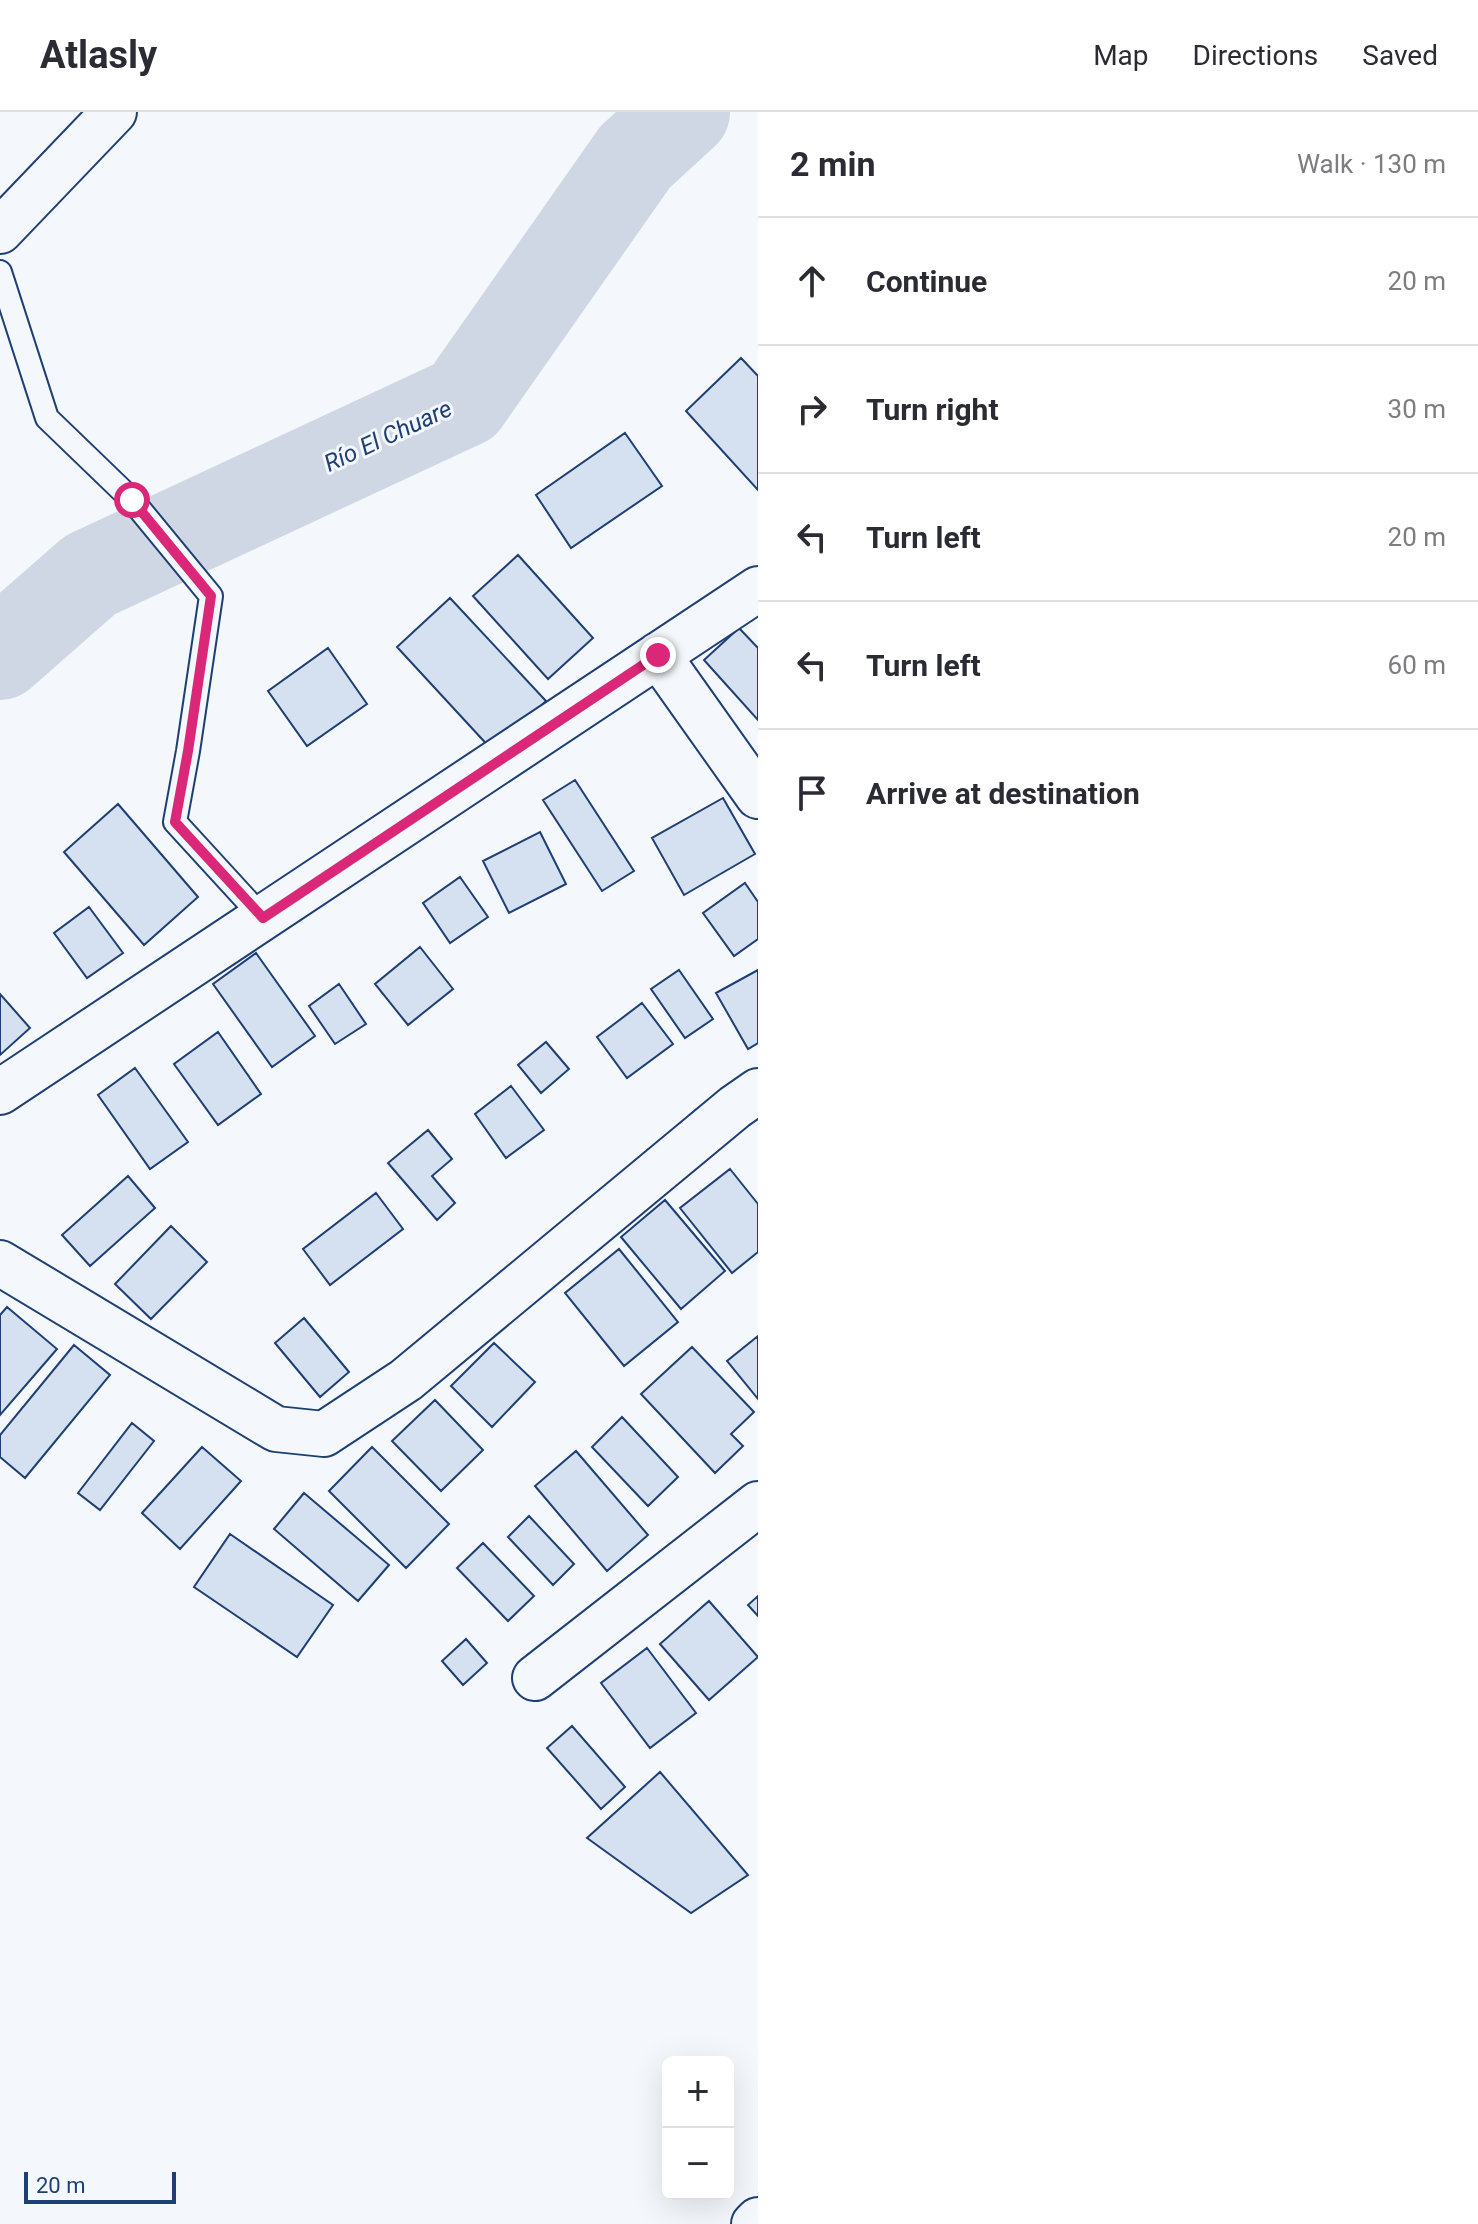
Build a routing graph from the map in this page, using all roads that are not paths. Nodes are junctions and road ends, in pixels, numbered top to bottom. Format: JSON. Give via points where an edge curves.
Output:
{"nodes":[{"id":1,"x":114,"y":112,"type":"edge"},
{"id":2,"x":0,"y":231,"type":"edge"},
{"id":3,"x":0,"y":272,"type":"edge"},
{"id":4,"x":758,"y":589,"type":"edge"},
{"id":5,"x":658,"y":655,"type":"junction"},
{"id":6,"x":758,"y":796,"type":"edge"},
{"id":7,"x":263,"y":918,"type":"junction"},
{"id":8,"x":0,"y":1092,"type":"edge"},
{"id":9,"x":750,"y":1111,"type":"edge"},
{"id":10,"x":0,"y":1263,"type":"edge"},
{"id":11,"x":758,"y":1504,"type":"edge"},
{"id":12,"x":535,"y":1678,"type":"dead end"}],
"edges":[{"from":1,"to":2,"type":"street"},
{"from":3,"to":7,"type":"lane","via":[[47,418],[132,500],[211,596],[175,822]]},
{"from":4,"to":5,"type":"street"},
{"from":5,"to":6,"type":"street"},
{"from":5,"to":7,"type":"street"},
{"from":7,"to":8,"type":"street"},
{"from":9,"to":10,"type":"street","via":[[406,1380],[324,1434],[276,1429]]},
{"from":11,"to":12,"type":"street"}]}
